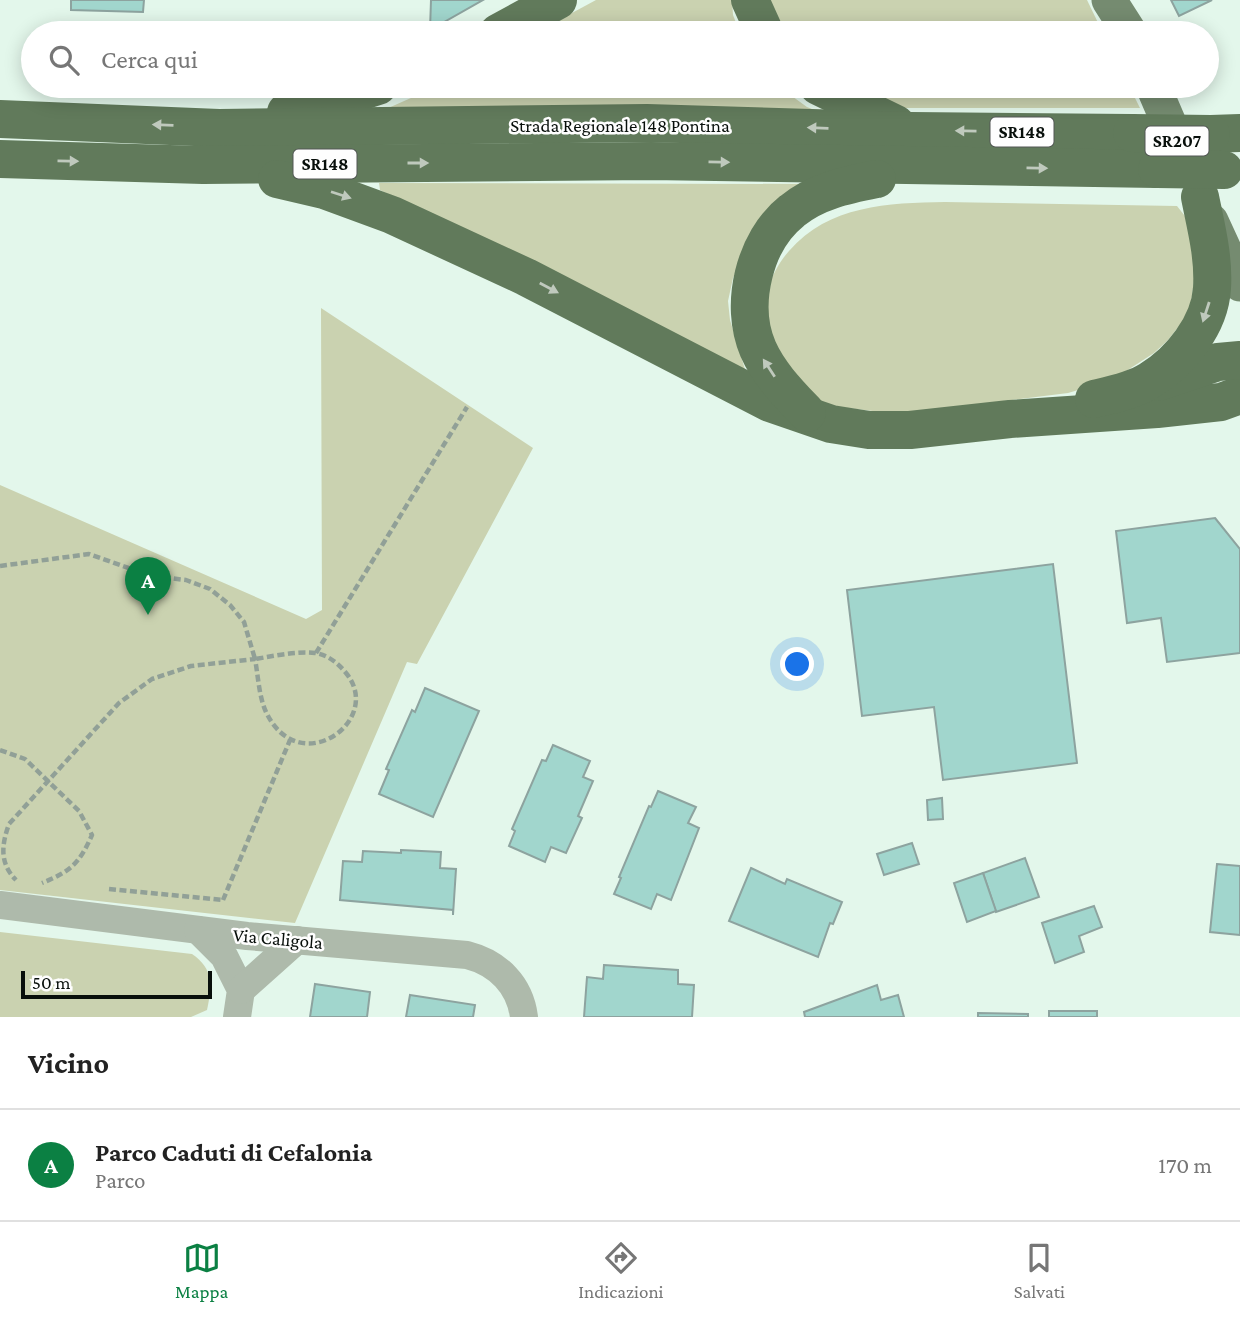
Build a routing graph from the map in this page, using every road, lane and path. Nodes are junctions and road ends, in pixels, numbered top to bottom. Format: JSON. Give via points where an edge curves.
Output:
{"nodes":[{"id":1,"x":558,"y":0,"type":"edge"},
{"id":2,"x":750,"y":0,"type":"edge"},
{"id":3,"x":1109,"y":0,"type":"edge"},
{"id":4,"x":1124,"y":0,"type":"edge"},
{"id":5,"x":520,"y":21,"type":"edge"},
{"id":6,"x":760,"y":21,"type":"edge"},
{"id":7,"x":1123,"y":21,"type":"edge"},
{"id":8,"x":1128,"y":21,"type":"edge"},
{"id":9,"x":341,"y":98,"type":"edge"},
{"id":10,"x":843,"y":98,"type":"edge"},
{"id":11,"x":1162,"y":98,"type":"edge"},
{"id":12,"x":0,"y":119,"type":"edge"},
{"id":13,"x":219,"y":128,"type":"junction"},
{"id":14,"x":911,"y":131,"type":"junction"},
{"id":15,"x":1225,"y":134,"type":"edge"},
{"id":16,"x":0,"y":159,"type":"edge"},
{"id":17,"x":203,"y":164,"type":"junction"},
{"id":18,"x":969,"y":167,"type":"junction"},
{"id":19,"x":1221,"y":179,"type":"edge"},
{"id":20,"x":1240,"y":284,"type":"edge"},
{"id":21,"x":1240,"y":360,"type":"edge"},
{"id":22,"x":1240,"y":395,"type":"edge"},
{"id":23,"x":467,"y":407,"type":"dead end"},
{"id":24,"x":1157,"y":410,"type":"junction"},
{"id":25,"x":1010,"y":419,"type":"junction"},
{"id":26,"x":814,"y":420,"type":"junction"},
{"id":27,"x":1240,"y":428,"type":"edge"},
{"id":28,"x":0,"y":566,"type":"edge"},
{"id":29,"x":316,"y":653,"type":"junction"},
{"id":30,"x":256,"y":659,"type":"junction"},
{"id":31,"x":290,"y":740,"type":"junction"},
{"id":32,"x":0,"y":750,"type":"edge"},
{"id":33,"x":48,"y":781,"type":"junction"},
{"id":34,"x":2,"y":869,"type":"edge"},
{"id":35,"x":24,"y":881,"type":"dead end"},
{"id":36,"x":33,"y":882,"type":"dead end"},
{"id":37,"x":42,"y":883,"type":"junction"},
{"id":38,"x":56,"y":885,"type":"dead end"},
{"id":39,"x":98,"y":888,"type":"dead end"},
{"id":40,"x":223,"y":900,"type":"junction"},
{"id":41,"x":0,"y":905,"type":"edge"},
{"id":42,"x":208,"y":931,"type":"junction"},
{"id":43,"x":297,"y":940,"type":"junction"},
{"id":44,"x":239,"y":1004,"type":"edge"},
{"id":45,"x":524,"y":1017,"type":"edge"}],
"edges":[{"from":1,"to":5,"type":"highway"},
{"from":2,"to":6,"type":"highway"},
{"from":3,"to":7,"type":"main road"},
{"from":4,"to":8,"type":"main road"},
{"from":9,"to":13,"type":"highway"},
{"from":10,"to":14,"type":"highway"},
{"from":11,"to":19,"type":"main road","number":"SR207"},
{"from":13,"to":12,"type":"highway","name":"Strada Regionale 148 Pontina","number":"SR148","one_way":true},
{"from":14,"to":13,"type":"highway","name":"Strada Regionale 148 Pontina","number":"SR148","one_way":true,"via":[[647,123]]},
{"from":15,"to":14,"type":"highway","name":"Strada Regionale 148 Pontina","number":"SR148","one_way":true,"bridge":true},
{"from":16,"to":17,"type":"highway","name":"Strada Regionale 148 Pontina","number":"SR148","one_way":true},
{"from":17,"to":18,"type":"highway","name":"Strada Regionale 148 Pontina","number":"SR148","one_way":true,"via":[[651,161]]},
{"from":17,"to":26,"type":"highway","one_way":true,"via":[[305,185],[375,207],[526,277],[769,403]]},
{"from":18,"to":19,"type":"highway","name":"Strada Regionale 148 Pontina","number":"SR148","one_way":true,"bridge":true,"via":[[1157,169]]},
{"from":26,"to":18,"type":"highway","one_way":true,"via":[[771,373],[752,330],[752,281],[771,234],[791,211],[836,188]]},
{"from":19,"to":20,"type":"main road","number":"SR207"},
{"from":19,"to":25,"type":"highway","one_way":true,"via":[[1212,292],[1202,323],[1185,351],[1150,381]]},
{"from":21,"to":25,"type":"highway","via":[[1217,362],[1106,399]]},
{"from":22,"to":24,"type":"highway","via":[[1221,402]]},
{"from":23,"to":29,"type":"path"},
{"from":24,"to":25,"type":"highway"},
{"from":24,"to":27,"type":"highway","via":[[1221,418]]},
{"from":25,"to":26,"type":"highway","via":[[889,430]]},
{"from":28,"to":30,"type":"path","via":[[89,554],[151,576],[187,580],[210,589],[230,605],[244,622]]},
{"from":29,"to":30,"type":"path"},
{"from":29,"to":31,"type":"path","via":[[328,657],[351,678],[356,692],[353,713],[338,733],[319,744]]},
{"from":30,"to":31,"type":"path","via":[[264,709]]},
{"from":30,"to":33,"type":"path","via":[[191,666],[152,679],[120,703]]},
{"from":31,"to":40,"type":"path"},
{"from":32,"to":33,"type":"path","via":[[25,759]]},
{"from":33,"to":34,"type":"path","via":[[9,824],[0,848]]},
{"from":33,"to":37,"type":"path","via":[[79,811],[92,835],[82,858],[62,875]]},
{"from":34,"to":35,"type":"path"},
{"from":36,"to":37,"type":"path"},
{"from":37,"to":38,"type":"path"},
{"from":39,"to":40,"type":"path"},
{"from":40,"to":42,"type":"path"},
{"from":41,"to":42,"type":"street","name":"Via Caligola"},
{"from":42,"to":43,"type":"street","name":"Via Caligola"},
{"from":42,"to":44,"type":"street","via":[[224,956]]},
{"from":43,"to":44,"type":"street"},
{"from":43,"to":45,"type":"street","name":"Via Caligola","via":[[476,957],[512,981]]}]}
